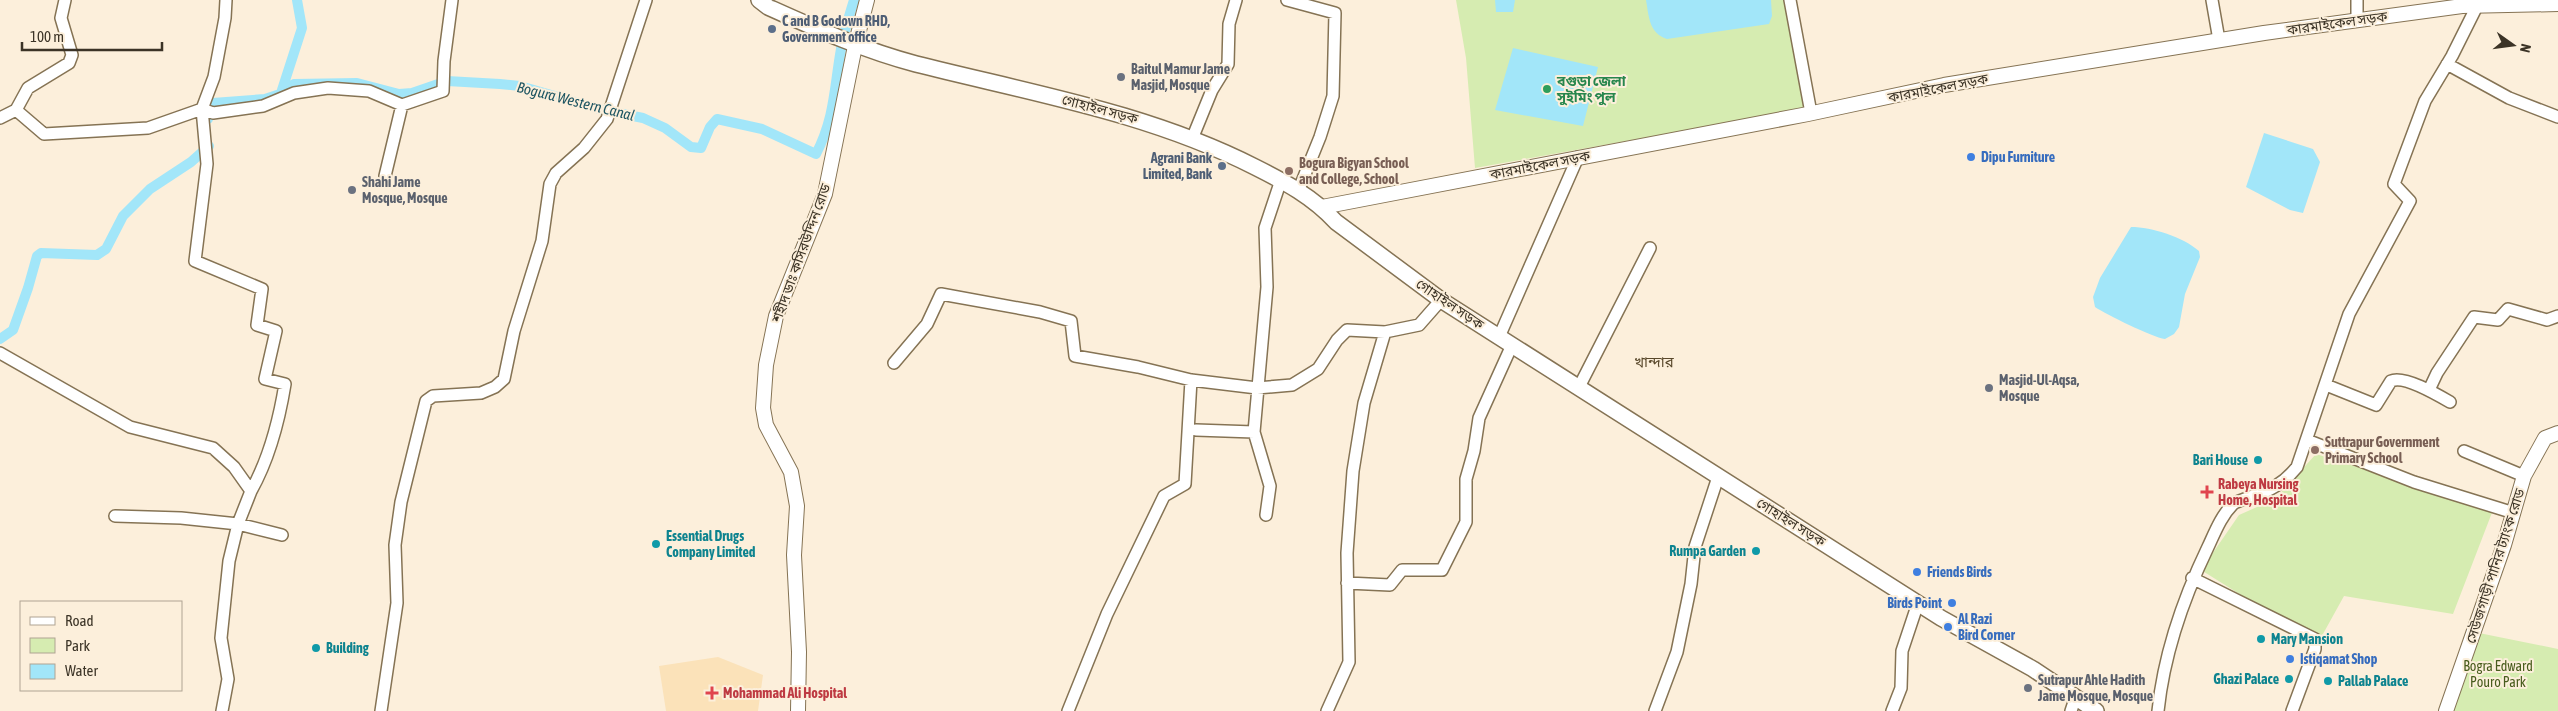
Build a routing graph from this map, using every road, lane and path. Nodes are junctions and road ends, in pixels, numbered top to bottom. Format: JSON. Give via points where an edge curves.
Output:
{"nodes":[{"id":1,"x":65,"y":0,"type":"edge"},
{"id":2,"x":226,"y":0,"type":"edge"},
{"id":3,"x":452,"y":0,"type":"edge"},
{"id":4,"x":646,"y":0,"type":"edge"},
{"id":5,"x":759,"y":0,"type":"edge"},
{"id":6,"x":868,"y":0,"type":"edge"},
{"id":7,"x":1236,"y":0,"type":"edge"},
{"id":8,"x":1287,"y":0,"type":"edge"},
{"id":9,"x":1790,"y":0,"type":"edge"},
{"id":10,"x":2212,"y":0,"type":"edge"},
{"id":11,"x":2357,"y":0,"type":"edge"},
{"id":12,"x":2558,"y":4,"type":"edge"},
{"id":13,"x":2477,"y":6,"type":"junction"},
{"id":14,"x":2358,"y":20,"type":"junction"},
{"id":15,"x":2219,"y":40,"type":"junction"},
{"id":16,"x":847,"y":43,"type":"junction"},
{"id":17,"x":2447,"y":64,"type":"junction"},
{"id":18,"x":402,"y":104,"type":"junction"},
{"id":19,"x":16,"y":110,"type":"junction"},
{"id":20,"x":207,"y":111,"type":"junction"},
{"id":21,"x":1811,"y":113,"type":"junction"},
{"id":22,"x":2558,"y":117,"type":"edge"},
{"id":23,"x":0,"y":118,"type":"edge"},
{"id":24,"x":1192,"y":139,"type":"junction"},
{"id":25,"x":1578,"y":157,"type":"junction"},
{"id":26,"x":385,"y":176,"type":"dead end"},
{"id":27,"x":1281,"y":180,"type":"junction"},
{"id":28,"x":1298,"y":189,"type":"junction"},
{"id":29,"x":1322,"y":207,"type":"junction"},
{"id":30,"x":1650,"y":248,"type":"dead end"},
{"id":31,"x":1441,"y":300,"type":"junction"},
{"id":32,"x":2558,"y":316,"type":"edge"},
{"id":33,"x":1384,"y":332,"type":"junction"},
{"id":34,"x":1506,"y":341,"type":"junction"},
{"id":35,"x":0,"y":353,"type":"edge"},
{"id":36,"x":894,"y":363,"type":"dead end"},
{"id":37,"x":1190,"y":380,"type":"junction"},
{"id":38,"x":2326,"y":385,"type":"junction"},
{"id":39,"x":1257,"y":388,"type":"junction"},
{"id":40,"x":1579,"y":388,"type":"junction"},
{"id":41,"x":2429,"y":390,"type":"junction"},
{"id":42,"x":2450,"y":402,"type":"dead end"},
{"id":43,"x":1196,"y":430,"type":"dead end"},
{"id":44,"x":1254,"y":432,"type":"junction"},
{"id":45,"x":2558,"y":432,"type":"edge"},
{"id":46,"x":2307,"y":440,"type":"junction"},
{"id":47,"x":2464,"y":451,"type":"dead end"},
{"id":48,"x":2524,"y":476,"type":"junction"},
{"id":49,"x":1718,"y":477,"type":"junction"},
{"id":50,"x":251,"y":492,"type":"junction"},
{"id":51,"x":2514,"y":513,"type":"junction"},
{"id":52,"x":1266,"y":515,"type":"dead end"},
{"id":53,"x":115,"y":516,"type":"dead end"},
{"id":54,"x":238,"y":524,"type":"junction"},
{"id":55,"x":282,"y":535,"type":"dead end"},
{"id":56,"x":2192,"y":578,"type":"junction"},
{"id":57,"x":1347,"y":583,"type":"junction"},
{"id":58,"x":1918,"y":603,"type":"junction"},
{"id":59,"x":2073,"y":705,"type":"edge"},
{"id":60,"x":222,"y":711,"type":"edge"},
{"id":61,"x":381,"y":711,"type":"edge"},
{"id":62,"x":798,"y":711,"type":"edge"},
{"id":63,"x":1068,"y":711,"type":"edge"},
{"id":64,"x":1327,"y":711,"type":"edge"},
{"id":65,"x":1655,"y":711,"type":"edge"},
{"id":66,"x":1892,"y":711,"type":"edge"},
{"id":67,"x":2096,"y":711,"type":"edge"},
{"id":68,"x":2158,"y":711,"type":"edge"},
{"id":69,"x":2292,"y":711,"type":"edge"},
{"id":70,"x":2446,"y":711,"type":"edge"}],
"edges":[{"from":1,"to":19,"type":"street","via":[[61,18],[72,56],[69,63],[28,88]]},
{"from":2,"to":20,"type":"street"},
{"from":3,"to":18,"type":"street","via":[[443,91]]},
{"from":4,"to":61,"type":"street","via":[[610,111],[584,148],[556,173],[550,184],[542,241],[514,331],[504,379],[496,387],[481,393],[433,396],[426,401],[396,536],[397,603]]},
{"from":5,"to":16,"type":"main road","name":"গোহাইল সড়ক"},
{"from":6,"to":16,"type":"street","name":"শহীদ ডাঃ কসিরউদ্দিন রোড"},
{"from":7,"to":24,"type":"street","via":[[1229,24],[1228,64],[1212,90]]},
{"from":8,"to":28,"type":"street","via":[[1335,12],[1333,96]]},
{"from":9,"to":21,"type":"street"},
{"from":10,"to":15,"type":"street"},
{"from":11,"to":14,"type":"street"},
{"from":12,"to":13,"type":"street","name":"কারমাইকেল সড়ক"},
{"from":13,"to":14,"type":"street","name":"কারমাইকেল সড়ক"},
{"from":13,"to":17,"type":"street"},
{"from":14,"to":15,"type":"street","name":"কারমাইকেল সড়ক"},
{"from":15,"to":21,"type":"street","name":"কারমাইকেল সড়ক","via":[[1944,85]]},
{"from":16,"to":24,"type":"main road","name":"গোহাইল সড়ক","via":[[1163,126]]},
{"from":16,"to":62,"type":"street","name":"শহীদ ডাঃ কসিরউদ্দিন রোড","via":[[825,194],[776,316],[766,365],[763,408],[766,425],[791,472],[797,506],[794,555],[800,652]]},
{"from":17,"to":22,"type":"street","via":[[2509,98]]},
{"from":17,"to":38,"type":"street","via":[[2425,101],[2394,184],[2410,201],[2349,314]]},
{"from":18,"to":20,"type":"street","via":[[369,91],[328,88],[294,93],[262,106]]},
{"from":18,"to":26,"type":"street"},
{"from":19,"to":20,"type":"street","via":[[44,134],[148,128]]},
{"from":19,"to":23,"type":"street"},
{"from":20,"to":50,"type":"street","via":[[204,204],[195,260],[262,289],[257,325],[276,331],[265,379],[285,384],[280,414],[260,476]]},
{"from":21,"to":25,"type":"street","name":"কারমাইকেল সড়ক"},
{"from":24,"to":27,"type":"main road","name":"গোহাইল সড়ক"},
{"from":25,"to":29,"type":"street","name":"কারমাইকেল সড়ক"},
{"from":25,"to":34,"type":"street"},
{"from":27,"to":28,"type":"main road","name":"গোহাইল সড়ক"},
{"from":27,"to":39,"type":"street","via":[[1265,228],[1267,287]]},
{"from":28,"to":29,"type":"main road","name":"গোহাইল সড়ক"},
{"from":29,"to":31,"type":"main road","name":"গোহাইল সড়ক","via":[[1336,222]]},
{"from":30,"to":40,"type":"street"},
{"from":31,"to":33,"type":"street","via":[[1419,325]]},
{"from":31,"to":34,"type":"main road","name":"গোহাইল সড়ক"},
{"from":32,"to":41,"type":"street","via":[[2546,320],[2508,309],[2498,320],[2474,317]]},
{"from":33,"to":39,"type":"street","via":[[1347,330],[1318,369],[1292,385]]},
{"from":33,"to":57,"type":"street","via":[[1357,436]]},
{"from":34,"to":40,"type":"main road","name":"গোহাইল সড়ক"},
{"from":34,"to":57,"type":"street","via":[[1479,418],[1466,479],[1466,522],[1442,570],[1402,570],[1390,585]]},
{"from":35,"to":50,"type":"street","via":[[130,427],[213,448],[234,467]]},
{"from":36,"to":37,"type":"street","via":[[927,324],[941,294],[1040,312],[1070,321],[1075,356]]},
{"from":37,"to":39,"type":"street"},
{"from":37,"to":63,"type":"street","via":[[1185,484],[1164,496],[1107,614]]},
{"from":38,"to":41,"type":"street","via":[[2376,405],[2395,380]]},
{"from":38,"to":46,"type":"street"},
{"from":39,"to":44,"type":"street"},
{"from":40,"to":49,"type":"main road","name":"গোহাইল সড়ক"},
{"from":41,"to":42,"type":"street"},
{"from":43,"to":44,"type":"street"},
{"from":44,"to":52,"type":"street","via":[[1270,486]]},
{"from":45,"to":48,"type":"street","name":"সেউজগাড়ী পানির ট্যাংক রোড","via":[[2545,438]]},
{"from":46,"to":51,"type":"street","via":[[2414,482]]},
{"from":46,"to":56,"type":"street","via":[[2297,467],[2286,480],[2234,503],[2221,520]]},
{"from":47,"to":48,"type":"street"},
{"from":48,"to":51,"type":"street","name":"সেউজগাড়ী পানির ট্যাংক রোড"},
{"from":49,"to":58,"type":"main road","name":"গোহাইল সড়ক"},
{"from":49,"to":65,"type":"street","via":[[1695,547],[1677,652]]},
{"from":50,"to":54,"type":"street"},
{"from":51,"to":70,"type":"street","name":"সেউজগাড়ী পানির ট্যাংক রোড"},
{"from":53,"to":54,"type":"street"},
{"from":54,"to":55,"type":"street"},
{"from":54,"to":60,"type":"street","via":[[229,561],[220,638],[228,680]]},
{"from":56,"to":68,"type":"street","via":[[2167,659]]},
{"from":56,"to":69,"type":"street","via":[[2315,639],[2315,649]]},
{"from":57,"to":64,"type":"street","via":[[1350,662]]},
{"from":58,"to":59,"type":"main road","name":"গোহাইল সড়ক","via":[[2033,669]]},
{"from":58,"to":66,"type":"street","via":[[1902,651],[1901,688]]},
{"from":59,"to":67,"type":"main road","name":"গোহাইল সড়ক"}]}
